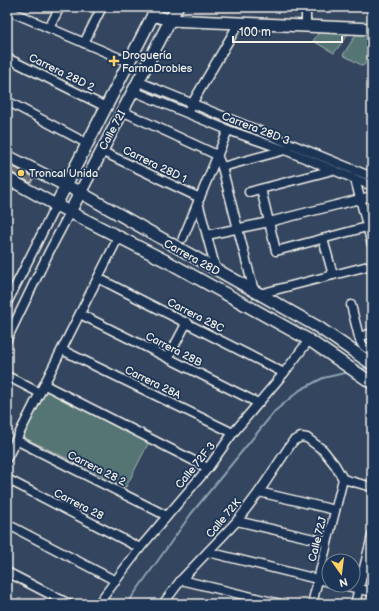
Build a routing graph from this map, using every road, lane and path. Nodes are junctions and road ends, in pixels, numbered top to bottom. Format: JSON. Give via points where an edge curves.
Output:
{"nodes":[{"id":1,"x":60,"y":7,"type":"edge"},
{"id":2,"x":102,"y":7,"type":"edge"},
{"id":3,"x":177,"y":7,"type":"edge"},
{"id":4,"x":306,"y":7,"type":"edge"},
{"id":5,"x":7,"y":10,"type":"edge"},
{"id":6,"x":19,"y":11,"type":"edge"},
{"id":7,"x":155,"y":11,"type":"edge"},
{"id":8,"x":170,"y":20,"type":"junction"},
{"id":9,"x":239,"y":23,"type":"junction"},
{"id":10,"x":306,"y":26,"type":"junction"},
{"id":11,"x":49,"y":28,"type":"junction"},
{"id":12,"x":372,"y":29,"type":"edge"},
{"id":13,"x":84,"y":43,"type":"junction"},
{"id":14,"x":7,"y":58,"type":"edge"},
{"id":15,"x":129,"y":62,"type":"junction"},
{"id":16,"x":135,"y":86,"type":"junction"},
{"id":17,"x":7,"y":102,"type":"edge"},
{"id":18,"x":192,"y":103,"type":"junction"},
{"id":19,"x":106,"y":107,"type":"junction"},
{"id":20,"x":122,"y":111,"type":"junction"},
{"id":21,"x":187,"y":112,"type":"junction"},
{"id":22,"x":228,"y":130,"type":"junction"},
{"id":23,"x":88,"y":144,"type":"junction"},
{"id":24,"x":285,"y":150,"type":"junction"},
{"id":25,"x":101,"y":151,"type":"junction"},
{"id":26,"x":217,"y":155,"type":"junction"},
{"id":27,"x":7,"y":156,"type":"edge"},
{"id":28,"x":222,"y":167,"type":"junction"},
{"id":29,"x":333,"y":170,"type":"junction"},
{"id":30,"x":372,"y":177,"type":"edge"},
{"id":31,"x":355,"y":179,"type":"junction"},
{"id":32,"x":9,"y":183,"type":"edge"},
{"id":33,"x":66,"y":186,"type":"junction"},
{"id":34,"x":372,"y":186,"type":"edge"},
{"id":35,"x":261,"y":189,"type":"junction"},
{"id":36,"x":249,"y":192,"type":"dead end"},
{"id":37,"x":80,"y":193,"type":"junction"},
{"id":38,"x":372,"y":196,"type":"edge"},
{"id":39,"x":360,"y":199,"type":"junction"},
{"id":40,"x":199,"y":200,"type":"junction"},
{"id":41,"x":56,"y":205,"type":"junction"},
{"id":42,"x":70,"y":212,"type":"junction"},
{"id":43,"x":269,"y":222,"type":"junction"},
{"id":44,"x":367,"y":227,"type":"junction"},
{"id":45,"x":238,"y":229,"type":"junction"},
{"id":46,"x":207,"y":235,"type":"junction"},
{"id":47,"x":119,"y":236,"type":"junction"},
{"id":48,"x":183,"y":238,"type":"dead end"},
{"id":49,"x":323,"y":239,"type":"junction"},
{"id":50,"x":372,"y":245,"type":"edge"},
{"id":51,"x":372,"y":265,"type":"edge"},
{"id":52,"x":216,"y":270,"type":"junction"},
{"id":53,"x":333,"y":275,"type":"junction"},
{"id":54,"x":98,"y":278,"type":"junction"},
{"id":55,"x":256,"y":293,"type":"junction"},
{"id":56,"x":7,"y":303,"type":"edge"},
{"id":57,"x":351,"y":305,"type":"dead end"},
{"id":58,"x":80,"y":314,"type":"junction"},
{"id":59,"x":187,"y":322,"type":"junction"},
{"id":60,"x":372,"y":333,"type":"edge"},
{"id":61,"x":359,"y":337,"type":"junction"},
{"id":62,"x":7,"y":339,"type":"edge"},
{"id":63,"x":309,"y":340,"type":"junction"},
{"id":64,"x":62,"y":350,"type":"junction"},
{"id":65,"x":372,"y":350,"type":"edge"},
{"id":66,"x":168,"y":358,"type":"junction"},
{"id":67,"x":372,"y":364,"type":"edge"},
{"id":68,"x":284,"y":372,"type":"junction"},
{"id":69,"x":7,"y":376,"type":"edge"},
{"id":70,"x":372,"y":383,"type":"edge"},
{"id":71,"x":44,"y":385,"type":"junction"},
{"id":72,"x":40,"y":393,"type":"junction"},
{"id":73,"x":258,"y":403,"type":"junction"},
{"id":74,"x":234,"y":433,"type":"junction"},
{"id":75,"x":16,"y":440,"type":"junction"},
{"id":76,"x":7,"y":458,"type":"edge"},
{"id":77,"x":208,"y":468,"type":"junction"},
{"id":78,"x":343,"y":478,"type":"junction"},
{"id":79,"x":7,"y":479,"type":"edge"},
{"id":80,"x":372,"y":487,"type":"edge"},
{"id":81,"x":259,"y":492,"type":"junction"},
{"id":82,"x":335,"y":510,"type":"junction"},
{"id":83,"x":167,"y":516,"type":"junction"},
{"id":84,"x":237,"y":521,"type":"junction"},
{"id":85,"x":7,"y":524,"type":"edge"},
{"id":86,"x":372,"y":536,"type":"edge"},
{"id":87,"x":327,"y":542,"type":"junction"},
{"id":88,"x":140,"y":548,"type":"junction"},
{"id":89,"x":208,"y":552,"type":"junction"},
{"id":90,"x":7,"y":572,"type":"edge"},
{"id":91,"x":318,"y":579,"type":"junction"},
{"id":92,"x":181,"y":580,"type":"junction"},
{"id":93,"x":321,"y":580,"type":"edge"},
{"id":94,"x":116,"y":581,"type":"junction"},
{"id":95,"x":361,"y":581,"type":"edge"},
{"id":96,"x":361,"y":589,"type":"edge"},
{"id":97,"x":372,"y":592,"type":"edge"},
{"id":98,"x":358,"y":593,"type":"edge"},
{"id":99,"x":69,"y":604,"type":"edge"},
{"id":100,"x":98,"y":604,"type":"edge"},
{"id":101,"x":163,"y":604,"type":"edge"},
{"id":102,"x":281,"y":604,"type":"edge"},
{"id":103,"x":312,"y":604,"type":"edge"},
{"id":104,"x":355,"y":604,"type":"edge"}],
"edges":[{"from":1,"to":11,"type":"street"},
{"from":2,"to":13,"type":"street"},
{"from":3,"to":8,"type":"street","name":"Calle 72I"},
{"from":4,"to":10,"type":"street"},
{"from":5,"to":6,"type":"street"},
{"from":6,"to":11,"type":"street"},
{"from":7,"to":8,"type":"street"},
{"from":7,"to":15,"type":"street","name":"Calle 72I"},
{"from":8,"to":9,"type":"street"},
{"from":8,"to":16,"type":"street","name":"Calle 72I"},
{"from":9,"to":10,"type":"street"},
{"from":9,"to":18,"type":"street"},
{"from":10,"to":12,"type":"street"},
{"from":11,"to":13,"type":"street"},
{"from":13,"to":15,"type":"street"},
{"from":14,"to":19,"type":"street","name":"Carrera 28D 2"},
{"from":15,"to":19,"type":"street","name":"Calle 72I"},
{"from":16,"to":18,"type":"street","name":"Carrera 28D 3"},
{"from":16,"to":20,"type":"street","name":"Calle 72I"},
{"from":16,"to":21,"type":"street","name":"Carrera 28D 3"},
{"from":17,"to":23,"type":"street"},
{"from":18,"to":21,"type":"street"},
{"from":18,"to":30,"type":"street","name":"Carrera 28D 3"},
{"from":19,"to":23,"type":"street","name":"Calle 72I"},
{"from":20,"to":25,"type":"street","name":"Calle 72I"},
{"from":20,"to":26,"type":"street"},
{"from":21,"to":22,"type":"street","name":"Carrera 28D 3"},
{"from":22,"to":24,"type":"street","name":"Carrera 28D 3"},
{"from":22,"to":26,"type":"street"},
{"from":23,"to":33,"type":"street","name":"Calle 72I"},
{"from":24,"to":28,"type":"street"},
{"from":24,"to":29,"type":"street","name":"Carrera 28D 3"},
{"from":25,"to":37,"type":"street","name":"Calle 72I"},
{"from":25,"to":40,"type":"street","name":"Carrera 28D 1"},
{"from":26,"to":28,"type":"street"},
{"from":26,"to":40,"type":"street"},
{"from":27,"to":33,"type":"street","name":"Carrera 28D"},
{"from":28,"to":45,"type":"street"},
{"from":29,"to":31,"type":"street","name":"Carrera 28D 3"},
{"from":29,"to":35,"type":"street"},
{"from":31,"to":34,"type":"street","name":"Carrera 28D 3"},
{"from":31,"to":39,"type":"street"},
{"from":32,"to":41,"type":"street","name":"Carrera 28D"},
{"from":33,"to":37,"type":"street","name":"Carrera 28D"},
{"from":33,"to":41,"type":"street","name":"Calle 72I"},
{"from":35,"to":36,"type":"street"},
{"from":35,"to":43,"type":"street"},
{"from":37,"to":42,"type":"street","name":"Calle 72I"},
{"from":37,"to":52,"type":"street","name":"Carrera 28D"},
{"from":38,"to":39,"type":"street"},
{"from":39,"to":43,"type":"street"},
{"from":39,"to":44,"type":"street"},
{"from":40,"to":46,"type":"street"},
{"from":40,"to":48,"type":"street"},
{"from":41,"to":42,"type":"street","name":"Carrera 28D"},
{"from":41,"to":56,"type":"street","name":"Calle 72I"},
{"from":42,"to":47,"type":"street","name":"Carrera 28D"},
{"from":42,"to":62,"type":"street","name":"Calle 72I"},
{"from":43,"to":45,"type":"street"},
{"from":43,"to":49,"type":"street","via":[[276,251]]},
{"from":44,"to":49,"type":"street"},
{"from":44,"to":50,"type":"street"},
{"from":45,"to":46,"type":"street"},
{"from":45,"to":55,"type":"street"},
{"from":46,"to":52,"type":"street"},
{"from":47,"to":54,"type":"street"},
{"from":47,"to":63,"type":"street","name":"Carrera 28D"},
{"from":49,"to":53,"type":"street"},
{"from":51,"to":53,"type":"street"},
{"from":52,"to":55,"type":"street","name":"Carrera 28D"},
{"from":53,"to":55,"type":"street"},
{"from":54,"to":58,"type":"street"},
{"from":54,"to":59,"type":"street","name":"Carrera 28C"},
{"from":55,"to":67,"type":"street","name":"Carrera 28D","via":[[318,327]]},
{"from":57,"to":61,"type":"street"},
{"from":58,"to":64,"type":"street"},
{"from":58,"to":66,"type":"street","name":"Carrera 28B"},
{"from":59,"to":66,"type":"street"},
{"from":59,"to":68,"type":"street","name":"Carrera 28C"},
{"from":60,"to":61,"type":"street"},
{"from":61,"to":65,"type":"street","via":[[361,345]]},
{"from":63,"to":68,"type":"street","name":"Calle 72F 3"},
{"from":63,"to":70,"type":"street","name":"Carrera 28D"},
{"from":64,"to":71,"type":"street"},
{"from":64,"to":74,"type":"street","name":"Carrera 28A"},
{"from":66,"to":73,"type":"street","name":"Carrera 28B"},
{"from":68,"to":73,"type":"street","name":"Calle 72F 3"},
{"from":69,"to":72,"type":"street"},
{"from":71,"to":72,"type":"street"},
{"from":71,"to":77,"type":"street"},
{"from":72,"to":75,"type":"street"},
{"from":73,"to":74,"type":"street","name":"Calle 72F 3"},
{"from":74,"to":77,"type":"street","name":"Calle 72F 3"},
{"from":75,"to":76,"type":"street"},
{"from":75,"to":83,"type":"street","name":"Carrera 28 2"},
{"from":77,"to":83,"type":"street","name":"Calle 72F 3"},
{"from":78,"to":80,"type":"street"},
{"from":78,"to":81,"type":"street","name":"Calle 72K","via":[[323,450],[307,438],[301,437],[293,441]]},
{"from":78,"to":82,"type":"street","name":"Calle 72J"},
{"from":79,"to":88,"type":"street","name":"Carrera 28"},
{"from":81,"to":82,"type":"street"},
{"from":81,"to":84,"type":"street","name":"Calle 72K"},
{"from":82,"to":87,"type":"street","name":"Calle 72J"},
{"from":83,"to":88,"type":"street","name":"Calle 72F 3"},
{"from":84,"to":87,"type":"street"},
{"from":84,"to":89,"type":"street","name":"Calle 72K"},
{"from":85,"to":94,"type":"street"},
{"from":86,"to":95,"type":"street"},
{"from":87,"to":91,"type":"street","name":"Calle 72J"},
{"from":88,"to":94,"type":"street","name":"Calle 72F 3"},
{"from":89,"to":91,"type":"street"},
{"from":89,"to":92,"type":"street","name":"Calle 72K"},
{"from":90,"to":99,"type":"street"},
{"from":91,"to":93,"type":"street"},
{"from":91,"to":103,"type":"street","name":"Calle 72J"},
{"from":92,"to":101,"type":"street","name":"Calle 72K"},
{"from":92,"to":102,"type":"street"},
{"from":94,"to":100,"type":"street","name":"Calle 72F 3"},
{"from":96,"to":97,"type":"street"},
{"from":98,"to":104,"type":"street"}]}
